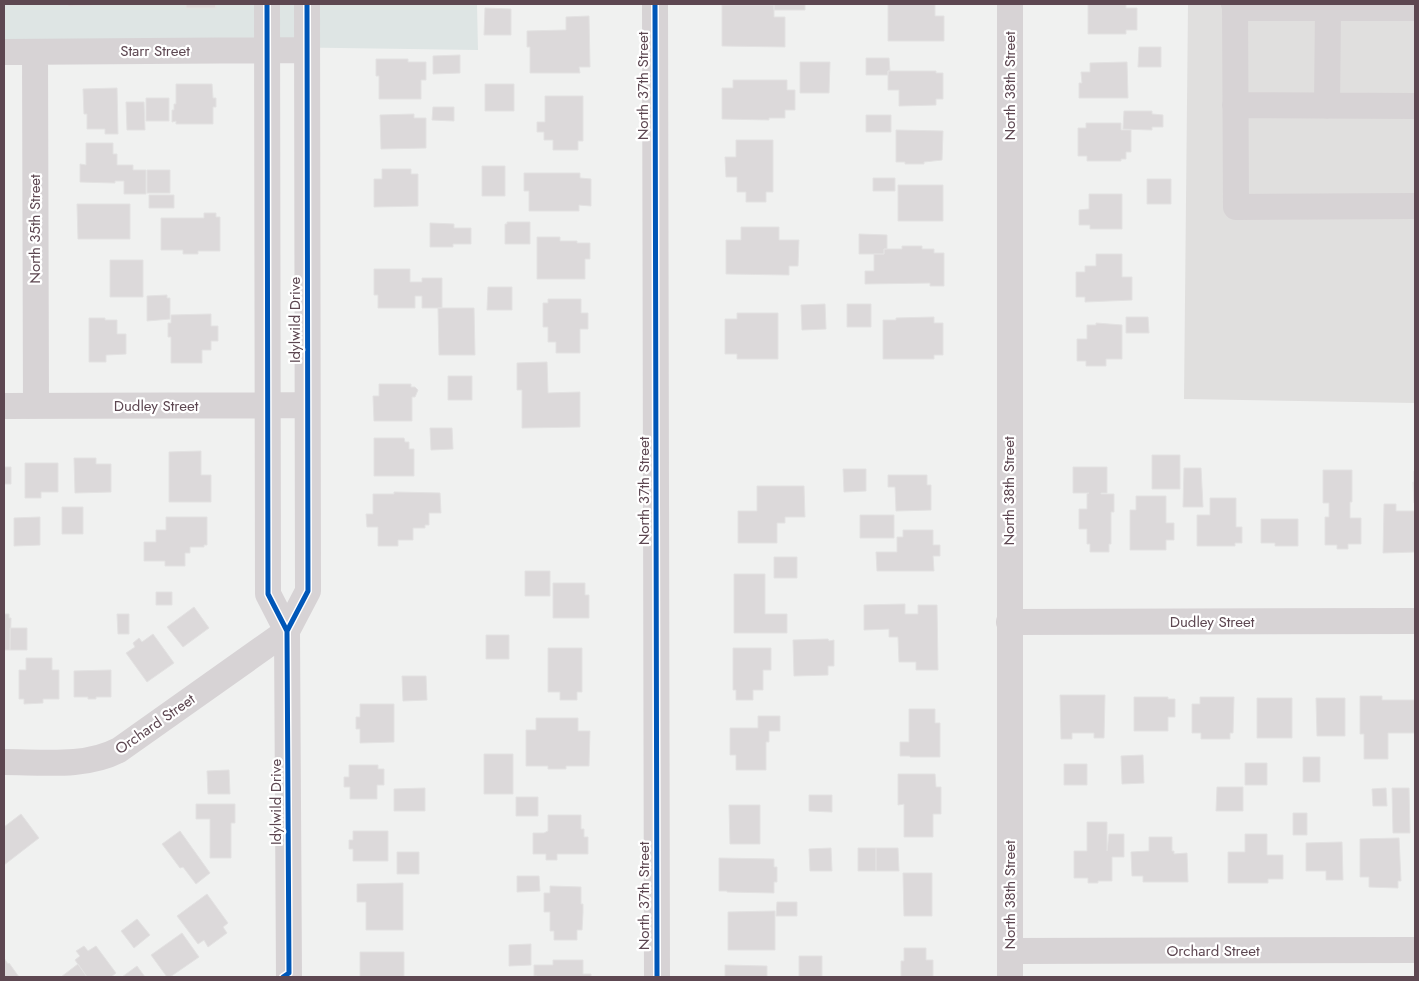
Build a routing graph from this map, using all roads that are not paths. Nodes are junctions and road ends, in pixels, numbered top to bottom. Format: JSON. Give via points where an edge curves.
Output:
{"nodes":[{"id":1,"x":267,"y":4,"type":"edge"},
{"id":2,"x":307,"y":4,"type":"edge"},
{"id":3,"x":655,"y":4,"type":"edge"},
{"id":4,"x":1010,"y":4,"type":"edge"},
{"id":5,"x":1234,"y":5,"type":"edge"},
{"id":6,"x":1415,"y":8,"type":"edge"},
{"id":7,"x":1328,"y":9,"type":"junction"},
{"id":8,"x":307,"y":50,"type":"junction"},
{"id":9,"x":267,"y":51,"type":"junction"},
{"id":10,"x":4,"y":52,"type":"edge"},
{"id":11,"x":35,"y":52,"type":"junction"},
{"id":12,"x":1235,"y":106,"type":"junction"},
{"id":13,"x":1327,"y":106,"type":"junction"},
{"id":14,"x":1415,"y":106,"type":"edge"},
{"id":15,"x":1415,"y":206,"type":"edge"},
{"id":16,"x":267,"y":405,"type":"junction"},
{"id":17,"x":307,"y":405,"type":"junction"},
{"id":18,"x":4,"y":406,"type":"edge"},
{"id":19,"x":36,"y":406,"type":"junction"},
{"id":20,"x":1415,"y":621,"type":"edge"},
{"id":21,"x":1009,"y":622,"type":"junction"},
{"id":22,"x":287,"y":630,"type":"junction"},
{"id":23,"x":4,"y":762,"type":"edge"},
{"id":24,"x":1415,"y":950,"type":"edge"},
{"id":25,"x":1010,"y":952,"type":"junction"},
{"id":26,"x":287,"y":976,"type":"edge"},
{"id":27,"x":656,"y":977,"type":"edge"},
{"id":28,"x":1010,"y":977,"type":"edge"}],
"edges":[{"from":1,"to":9,"type":"street","name":"Idylwild Drive"},
{"from":2,"to":8,"type":"street","name":"Idylwild Drive"},
{"from":3,"to":27,"type":"street","name":"North 37th Street"},
{"from":4,"to":21,"type":"street","name":"North 38th Street"},
{"from":5,"to":7,"type":"street"},
{"from":5,"to":12,"type":"street"},
{"from":6,"to":7,"type":"street"},
{"from":7,"to":13,"type":"street"},
{"from":8,"to":9,"type":"street","name":"Starr Street"},
{"from":8,"to":17,"type":"street","name":"Idylwild Drive"},
{"from":9,"to":11,"type":"street","name":"Starr Street"},
{"from":9,"to":16,"type":"street","name":"Idylwild Drive"},
{"from":10,"to":11,"type":"street","name":"Starr Street"},
{"from":11,"to":19,"type":"street","name":"North 35th Street"},
{"from":12,"to":13,"type":"street"},
{"from":12,"to":15,"type":"street","via":[[1236,207]]},
{"from":13,"to":14,"type":"street"},
{"from":16,"to":17,"type":"street","name":"Dudley Street"},
{"from":16,"to":19,"type":"street","name":"Dudley Street"},
{"from":16,"to":22,"type":"street","name":"Idylwild Drive","via":[[268,594]]},
{"from":17,"to":22,"type":"street","name":"Idylwild Drive","via":[[308,591]]},
{"from":18,"to":19,"type":"street","name":"Dudley Street"},
{"from":20,"to":21,"type":"street","name":"Dudley Street"},
{"from":21,"to":25,"type":"street","name":"North 38th Street"},
{"from":22,"to":23,"type":"street","name":"Orchard Street","via":[[131,743],[106,757],[86,761]]},
{"from":22,"to":26,"type":"street","name":"Idylwild Drive"},
{"from":24,"to":25,"type":"street","name":"Orchard Street"},
{"from":25,"to":28,"type":"street","name":"North 38th Street"}]}
